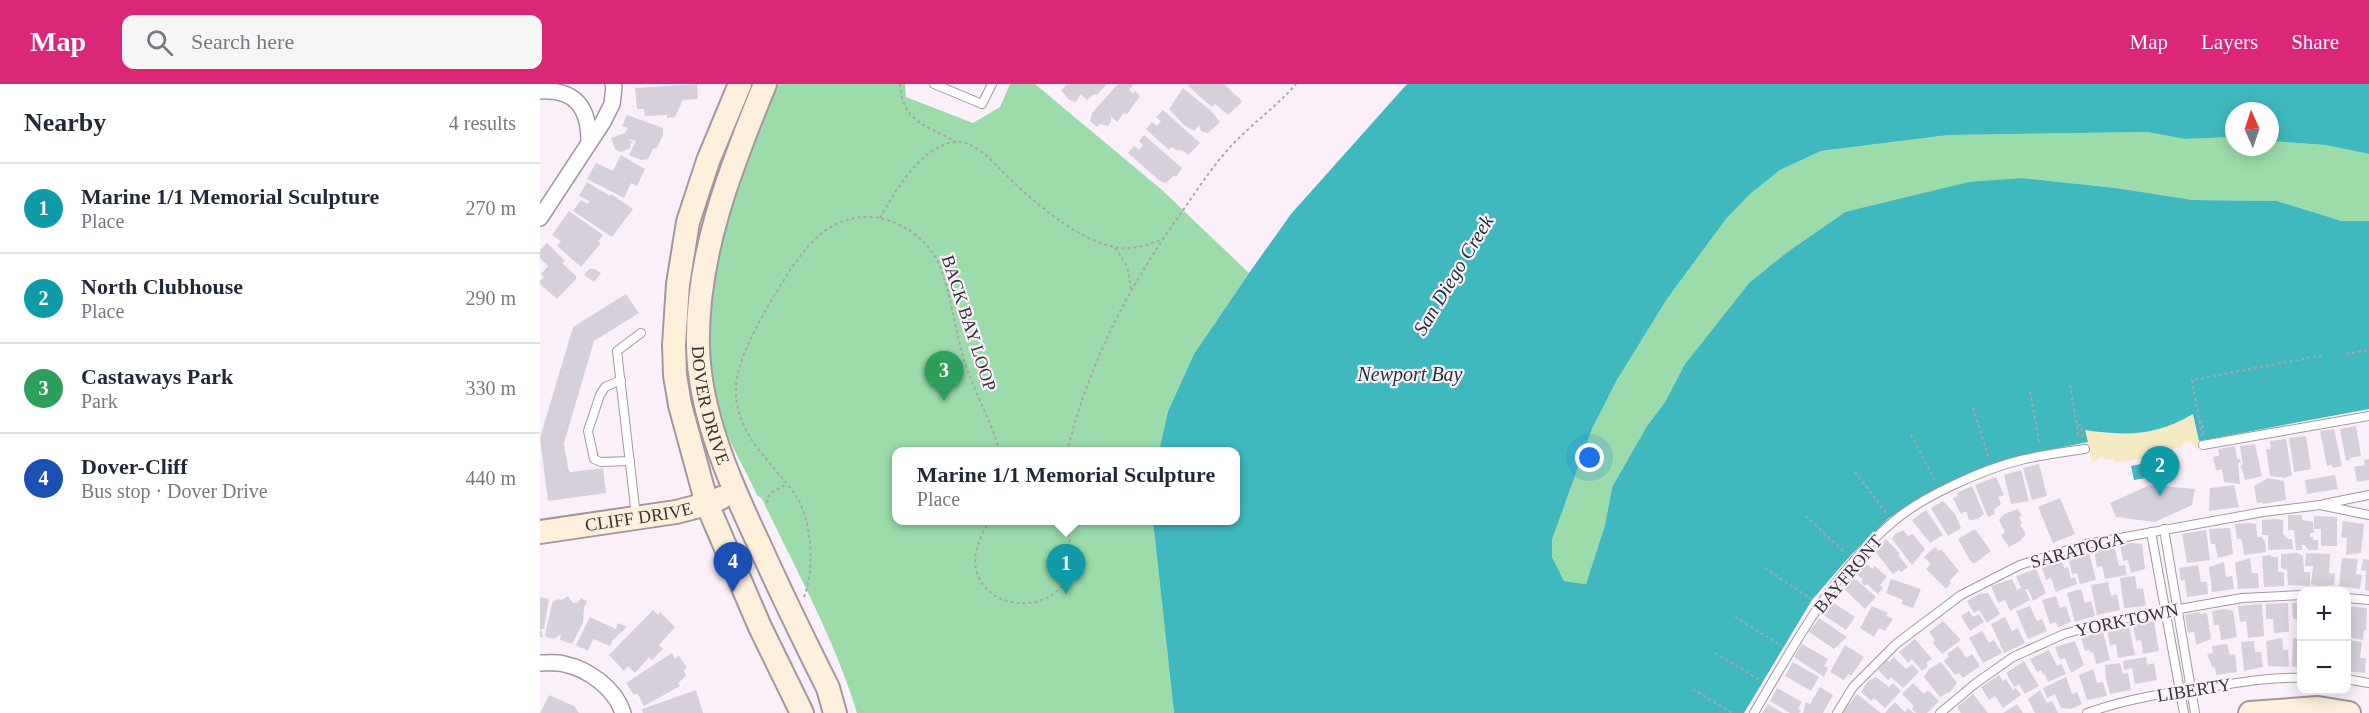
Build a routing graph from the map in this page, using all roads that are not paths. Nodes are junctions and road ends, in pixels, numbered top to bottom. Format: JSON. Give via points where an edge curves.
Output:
{"nodes":[{"id":1,"x":550,"y":84,"type":"edge"},
{"id":2,"x":613,"y":84,"type":"edge"},
{"id":3,"x":740,"y":84,"type":"edge"},
{"id":4,"x":765,"y":84,"type":"edge"},
{"id":5,"x":934,"y":84,"type":"edge"},
{"id":6,"x":992,"y":84,"type":"edge"},
{"id":7,"x":540,"y":90,"type":"edge"},
{"id":8,"x":589,"y":143,"type":"junction"},
{"id":9,"x":540,"y":218,"type":"edge"},
{"id":10,"x":641,"y":333,"type":"dead end"},
{"id":11,"x":621,"y":380,"type":"junction"},
{"id":12,"x":2369,"y":416,"type":"edge"},
{"id":13,"x":2203,"y":445,"type":"road end"},
{"id":14,"x":2085,"y":449,"type":"road end"},
{"id":15,"x":630,"y":461,"type":"junction"},
{"id":16,"x":735,"y":492,"type":"junction"},
{"id":17,"x":2369,"y":495,"type":"edge"},
{"id":18,"x":707,"y":504,"type":"junction"},
{"id":19,"x":2320,"y":505,"type":"junction"},
{"id":20,"x":2369,"y":514,"type":"edge"},
{"id":21,"x":636,"y":518,"type":"junction"},
{"id":22,"x":2164,"y":529,"type":"junction"},
{"id":23,"x":540,"y":532,"type":"edge"},
{"id":24,"x":2151,"y":532,"type":"junction"},
{"id":25,"x":2297,"y":595,"type":"edge"},
{"id":26,"x":2351,"y":598,"type":"edge"},
{"id":27,"x":2369,"y":600,"type":"edge"},
{"id":28,"x":2178,"y":609,"type":"junction"},
{"id":29,"x":2166,"y":611,"type":"junction"},
{"id":30,"x":540,"y":663,"type":"edge"},
{"id":31,"x":2297,"y":678,"type":"edge"},
{"id":32,"x":2351,"y":680,"type":"edge"},
{"id":33,"x":2369,"y":683,"type":"edge"},
{"id":34,"x":2191,"y":689,"type":"junction"},
{"id":35,"x":2180,"y":691,"type":"junction"},
{"id":36,"x":623,"y":713,"type":"edge"},
{"id":37,"x":802,"y":713,"type":"edge"},
{"id":38,"x":835,"y":713,"type":"edge"},
{"id":39,"x":1754,"y":713,"type":"edge"},
{"id":40,"x":1836,"y":713,"type":"edge"},
{"id":41,"x":1940,"y":713,"type":"edge"},
{"id":42,"x":2087,"y":713,"type":"edge"},
{"id":43,"x":2184,"y":713,"type":"edge"},
{"id":44,"x":2195,"y":713,"type":"edge"},
{"id":45,"x":2250,"y":713,"type":"edge"},
{"id":46,"x":2349,"y":713,"type":"edge"}],
"edges":[{"from":1,"to":7,"type":"street"},
{"from":2,"to":8,"type":"street","via":[[612,104]]},
{"from":3,"to":18,"type":"street","name":"DOVER DRIVE","via":[[688,222],[678,284],[675,375]]},
{"from":4,"to":16,"type":"street","name":"DOVER DRIVE","via":[[737,152],[714,228],[699,324],[706,411]]},
{"from":5,"to":6,"type":"lane","via":[[982,104]]},
{"from":7,"to":8,"type":"street","via":[[557,90],[584,109]]},
{"from":8,"to":9,"type":"street"},
{"from":10,"to":11,"type":"lane","via":[[617,351]]},
{"from":11,"to":15,"type":"lane"},
{"from":11,"to":15,"type":"lane","via":[[605,387],[588,431],[594,459]]},
{"from":12,"to":13,"type":"lane"},
{"from":14,"to":39,"type":"lane","name":"BAYFRONT","via":[[2021,460],[1977,475],[1895,520],[1851,564],[1811,616]]},
{"from":15,"to":21,"type":"lane"},
{"from":16,"to":18,"type":"street","name":"CLIFF DRIVE"},
{"from":16,"to":38,"type":"street","name":"DOVER DRIVE","via":[[828,688]]},
{"from":17,"to":19,"type":"lane"},
{"from":18,"to":21,"type":"street","name":"CLIFF DRIVE"},
{"from":18,"to":37,"type":"street","name":"DOVER DRIVE"},
{"from":19,"to":20,"type":"lane","name":"SARATOGA"},
{"from":19,"to":22,"type":"lane","name":"SARATOGA"},
{"from":21,"to":23,"type":"street","name":"CLIFF DRIVE"},
{"from":22,"to":24,"type":"lane","name":"SARATOGA"},
{"from":22,"to":28,"type":"lane"},
{"from":24,"to":29,"type":"lane"},
{"from":24,"to":40,"type":"lane","name":"SARATOGA","via":[[2087,543],[2020,565],[1961,595],[1896,644],[1853,687]]},
{"from":25,"to":28,"type":"lane","name":"YORKTOWN","via":[[2242,598]]},
{"from":26,"to":27,"type":"lane"},
{"from":28,"to":29,"type":"lane","name":"YORKTOWN"},
{"from":28,"to":34,"type":"lane"},
{"from":29,"to":35,"type":"lane"},
{"from":29,"to":41,"type":"lane","name":"YORKTOWN","via":[[2064,634],[2013,657]]},
{"from":30,"to":36,"type":"street","via":[[563,663],[587,672],[606,687]]},
{"from":31,"to":34,"type":"lane","name":"LIBERTY"},
{"from":32,"to":33,"type":"lane"},
{"from":34,"to":35,"type":"lane","name":"LIBERTY"},
{"from":34,"to":44,"type":"lane"},
{"from":35,"to":42,"type":"lane","name":"LIBERTY"},
{"from":35,"to":43,"type":"lane"},
{"from":45,"to":46,"type":"street","via":[[2318,708]]}]}
